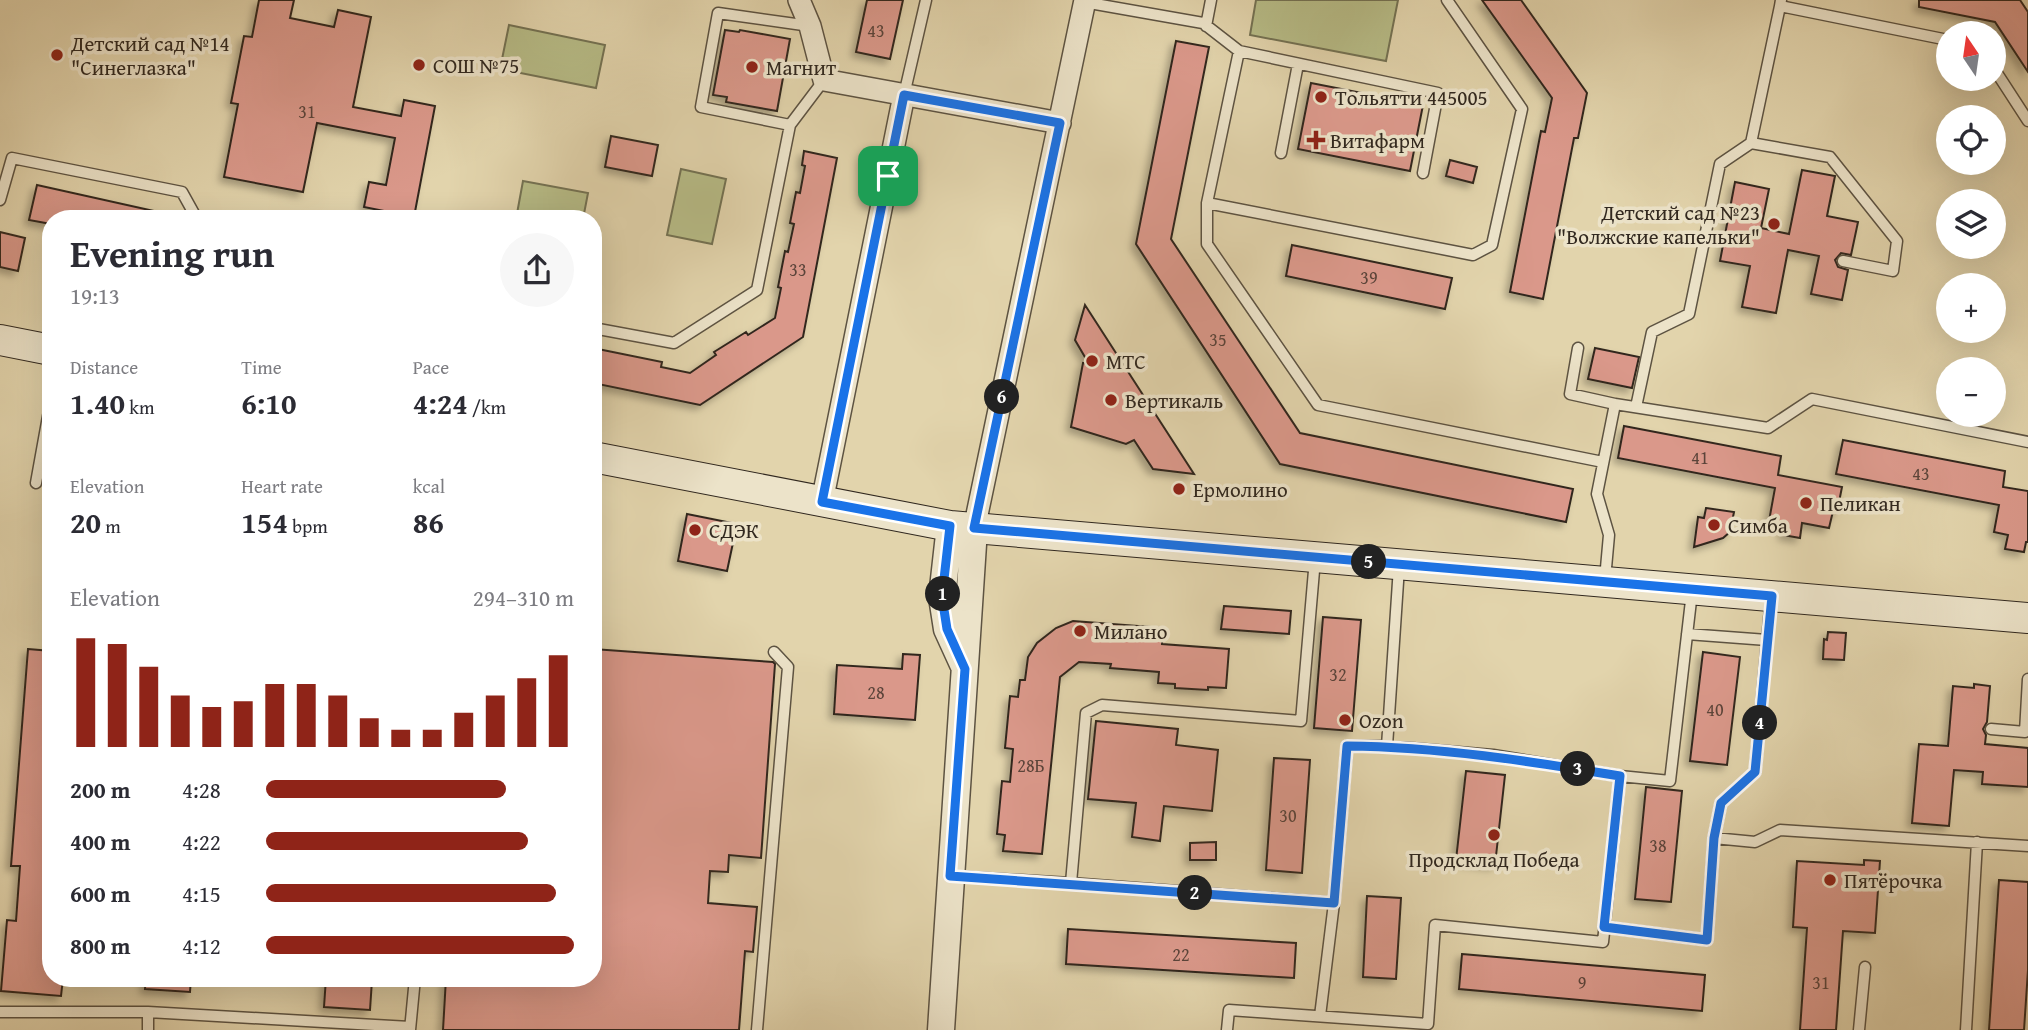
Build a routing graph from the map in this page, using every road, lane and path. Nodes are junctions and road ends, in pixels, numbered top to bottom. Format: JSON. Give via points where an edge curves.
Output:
{"nodes":[{"id":1,"x":799,"y":0,"type":"edge"},
{"id":2,"x":926,"y":0,"type":"edge"},
{"id":3,"x":1211,"y":0,"type":"edge"},
{"id":4,"x":1447,"y":0,"type":"edge"},
{"id":5,"x":1084,"y":1,"type":"edge"},
{"id":6,"x":1781,"y":3,"type":"edge"},
{"id":7,"x":810,"y":26,"type":"junction"},
{"id":8,"x":1206,"y":26,"type":"junction"},
{"id":9,"x":1936,"y":37,"type":"edge"},
{"id":10,"x":1239,"y":51,"type":"junction"},
{"id":11,"x":1298,"y":64,"type":"junction"},
{"id":12,"x":824,"y":80,"type":"junction"},
{"id":13,"x":2006,"y":87,"type":"edge"},
{"id":14,"x":904,"y":95,"type":"junction"},
{"id":15,"x":2028,"y":121,"type":"edge"},
{"id":16,"x":1060,"y":123,"type":"junction"},
{"id":17,"x":790,"y":125,"type":"junction"},
{"id":18,"x":1751,"y":142,"type":"junction"},
{"id":19,"x":1281,"y":153,"type":"dead end"},
{"id":20,"x":1423,"y":173,"type":"dead end"},
{"id":21,"x":0,"y":200,"type":"edge"},
{"id":22,"x":1208,"y":203,"type":"junction"},
{"id":23,"x":192,"y":210,"type":"edge"},
{"id":24,"x":1843,"y":261,"type":"dead end"},
{"id":25,"x":602,"y":330,"type":"edge"},
{"id":26,"x":0,"y":340,"type":"edge"},
{"id":27,"x":42,"y":348,"type":"edge"},
{"id":28,"x":1578,"y":348,"type":"dead end"},
{"id":29,"x":1615,"y":404,"type":"junction"},
{"id":30,"x":1636,"y":407,"type":"junction"},
{"id":31,"x":2028,"y":442,"type":"edge"},
{"id":32,"x":602,"y":459,"type":"edge"},
{"id":33,"x":42,"y":460,"type":"edge"},
{"id":34,"x":1603,"y":462,"type":"junction"},
{"id":35,"x":36,"y":482,"type":"dead end"},
{"id":36,"x":822,"y":502,"type":"junction"},
{"id":37,"x":962,"y":527,"type":"junction"},
{"id":38,"x":1315,"y":558,"type":"junction"},
{"id":39,"x":1399,"y":565,"type":"junction"},
{"id":40,"x":1604,"y":582,"type":"junction"},
{"id":41,"x":1692,"y":590,"type":"junction"},
{"id":42,"x":1772,"y":596,"type":"junction"},
{"id":43,"x":2028,"y":618,"type":"edge"},
{"id":44,"x":1687,"y":634,"type":"junction"},
{"id":45,"x":1768,"y":640,"type":"junction"},
{"id":46,"x":774,"y":652,"type":"dead end"},
{"id":47,"x":2028,"y":679,"type":"edge"},
{"id":48,"x":1991,"y":729,"type":"dead end"},
{"id":49,"x":1387,"y":746,"type":"junction"},
{"id":50,"x":1620,"y":776,"type":"junction"},
{"id":51,"x":1714,"y":838,"type":"junction"},
{"id":52,"x":1977,"y":842,"type":"junction"},
{"id":53,"x":2028,"y":846,"type":"edge"},
{"id":54,"x":950,"y":876,"type":"junction"},
{"id":55,"x":1071,"y":883,"type":"junction"},
{"id":56,"x":1334,"y":903,"type":"junction"},
{"id":57,"x":1604,"y":927,"type":"junction"},
{"id":58,"x":1865,"y":967,"type":"dead end"},
{"id":59,"x":414,"y":987,"type":"edge"},
{"id":60,"x":0,"y":1012,"type":"edge"},
{"id":61,"x":148,"y":1012,"type":"junction"},
{"id":62,"x":1320,"y":1016,"type":"junction"},
{"id":63,"x":410,"y":1029,"type":"edge"},
{"id":64,"x":148,"y":1030,"type":"edge"},
{"id":65,"x":757,"y":1030,"type":"edge"},
{"id":66,"x":941,"y":1030,"type":"edge"},
{"id":67,"x":1227,"y":1030,"type":"edge"},
{"id":68,"x":1859,"y":1030,"type":"edge"},
{"id":69,"x":1966,"y":1030,"type":"edge"}],
"edges":[{"from":1,"to":7,"type":"street"},
{"from":2,"to":14,"type":"lane"},
{"from":3,"to":8,"type":"lane"},
{"from":4,"to":22,"type":"lane","via":[[1522,109],[1492,245],[1474,255]]},
{"from":5,"to":8,"type":"lane"},
{"from":5,"to":16,"type":"street"},
{"from":6,"to":9,"type":"lane"},
{"from":6,"to":18,"type":"lane"},
{"from":7,"to":12,"type":"street"},
{"from":7,"to":17,"type":"lane","via":[[718,13],[701,107]]},
{"from":8,"to":10,"type":"lane"},
{"from":10,"to":11,"type":"lane"},
{"from":10,"to":22,"type":"lane"},
{"from":11,"to":19,"type":"lane"},
{"from":11,"to":20,"type":"lane","via":[[1438,93]]},
{"from":12,"to":14,"type":"street"},
{"from":12,"to":17,"type":"lane"},
{"from":13,"to":15,"type":"lane"},
{"from":14,"to":16,"type":"street"},
{"from":14,"to":36,"type":"street"},
{"from":16,"to":37,"type":"street","via":[[982,492]]},
{"from":17,"to":25,"type":"lane","via":[[757,290],[674,343]]},
{"from":18,"to":24,"type":"lane","via":[[1830,157],[1897,241],[1893,271]]},
{"from":18,"to":30,"type":"lane","via":[[1720,164],[1689,314],[1652,332]]},
{"from":21,"to":23,"type":"lane","via":[[12,158],[182,192]]},
{"from":22,"to":34,"type":"lane","via":[[1207,244],[1318,404]]},
{"from":26,"to":27,"type":"main road"},
{"from":28,"to":29,"type":"lane","via":[[1570,394]]},
{"from":29,"to":30,"type":"lane"},
{"from":29,"to":34,"type":"lane"},
{"from":30,"to":31,"type":"lane","via":[[1768,428],[1812,399]]},
{"from":32,"to":36,"type":"main road"},
{"from":33,"to":35,"type":"lane"},
{"from":34,"to":40,"type":"lane","via":[[1597,494],[1609,535]]},
{"from":36,"to":37,"type":"main road"},
{"from":37,"to":38,"type":"main road"},
{"from":37,"to":54,"type":"street","via":[[942,597],[947,629],[965,669]]},
{"from":38,"to":39,"type":"main road"},
{"from":38,"to":55,"type":"lane","via":[[1301,721],[1102,705],[1086,713]]},
{"from":39,"to":40,"type":"main road"},
{"from":39,"to":49,"type":"lane"},
{"from":40,"to":41,"type":"main road"},
{"from":41,"to":42,"type":"main road"},
{"from":41,"to":44,"type":"lane"},
{"from":42,"to":43,"type":"main road"},
{"from":42,"to":45,"type":"lane"},
{"from":44,"to":45,"type":"lane"},
{"from":44,"to":50,"type":"lane","via":[[1670,781]]},
{"from":45,"to":51,"type":"lane","via":[[1755,772],[1721,803]]},
{"from":46,"to":65,"type":"lane","via":[[788,667]]},
{"from":47,"to":48,"type":"lane","via":[[2025,732]]},
{"from":49,"to":50,"type":"lane","via":[[1493,755]]},
{"from":49,"to":56,"type":"lane","via":[[1347,746]]},
{"from":50,"to":57,"type":"lane"},
{"from":51,"to":52,"type":"lane","via":[[1755,842],[1780,830]]},
{"from":51,"to":57,"type":"lane","via":[[1707,940]]},
{"from":52,"to":53,"type":"lane"},
{"from":52,"to":69,"type":"lane"},
{"from":54,"to":55,"type":"lane"},
{"from":54,"to":66,"type":"street"},
{"from":55,"to":56,"type":"lane"},
{"from":56,"to":62,"type":"lane"},
{"from":57,"to":62,"type":"lane","via":[[1603,942],[1435,925],[1428,1024]]},
{"from":58,"to":68,"type":"lane"},
{"from":59,"to":63,"type":"lane"},
{"from":60,"to":61,"type":"lane"},
{"from":61,"to":63,"type":"lane"},
{"from":61,"to":64,"type":"lane"},
{"from":62,"to":67,"type":"lane","via":[[1229,1010]]}]}
